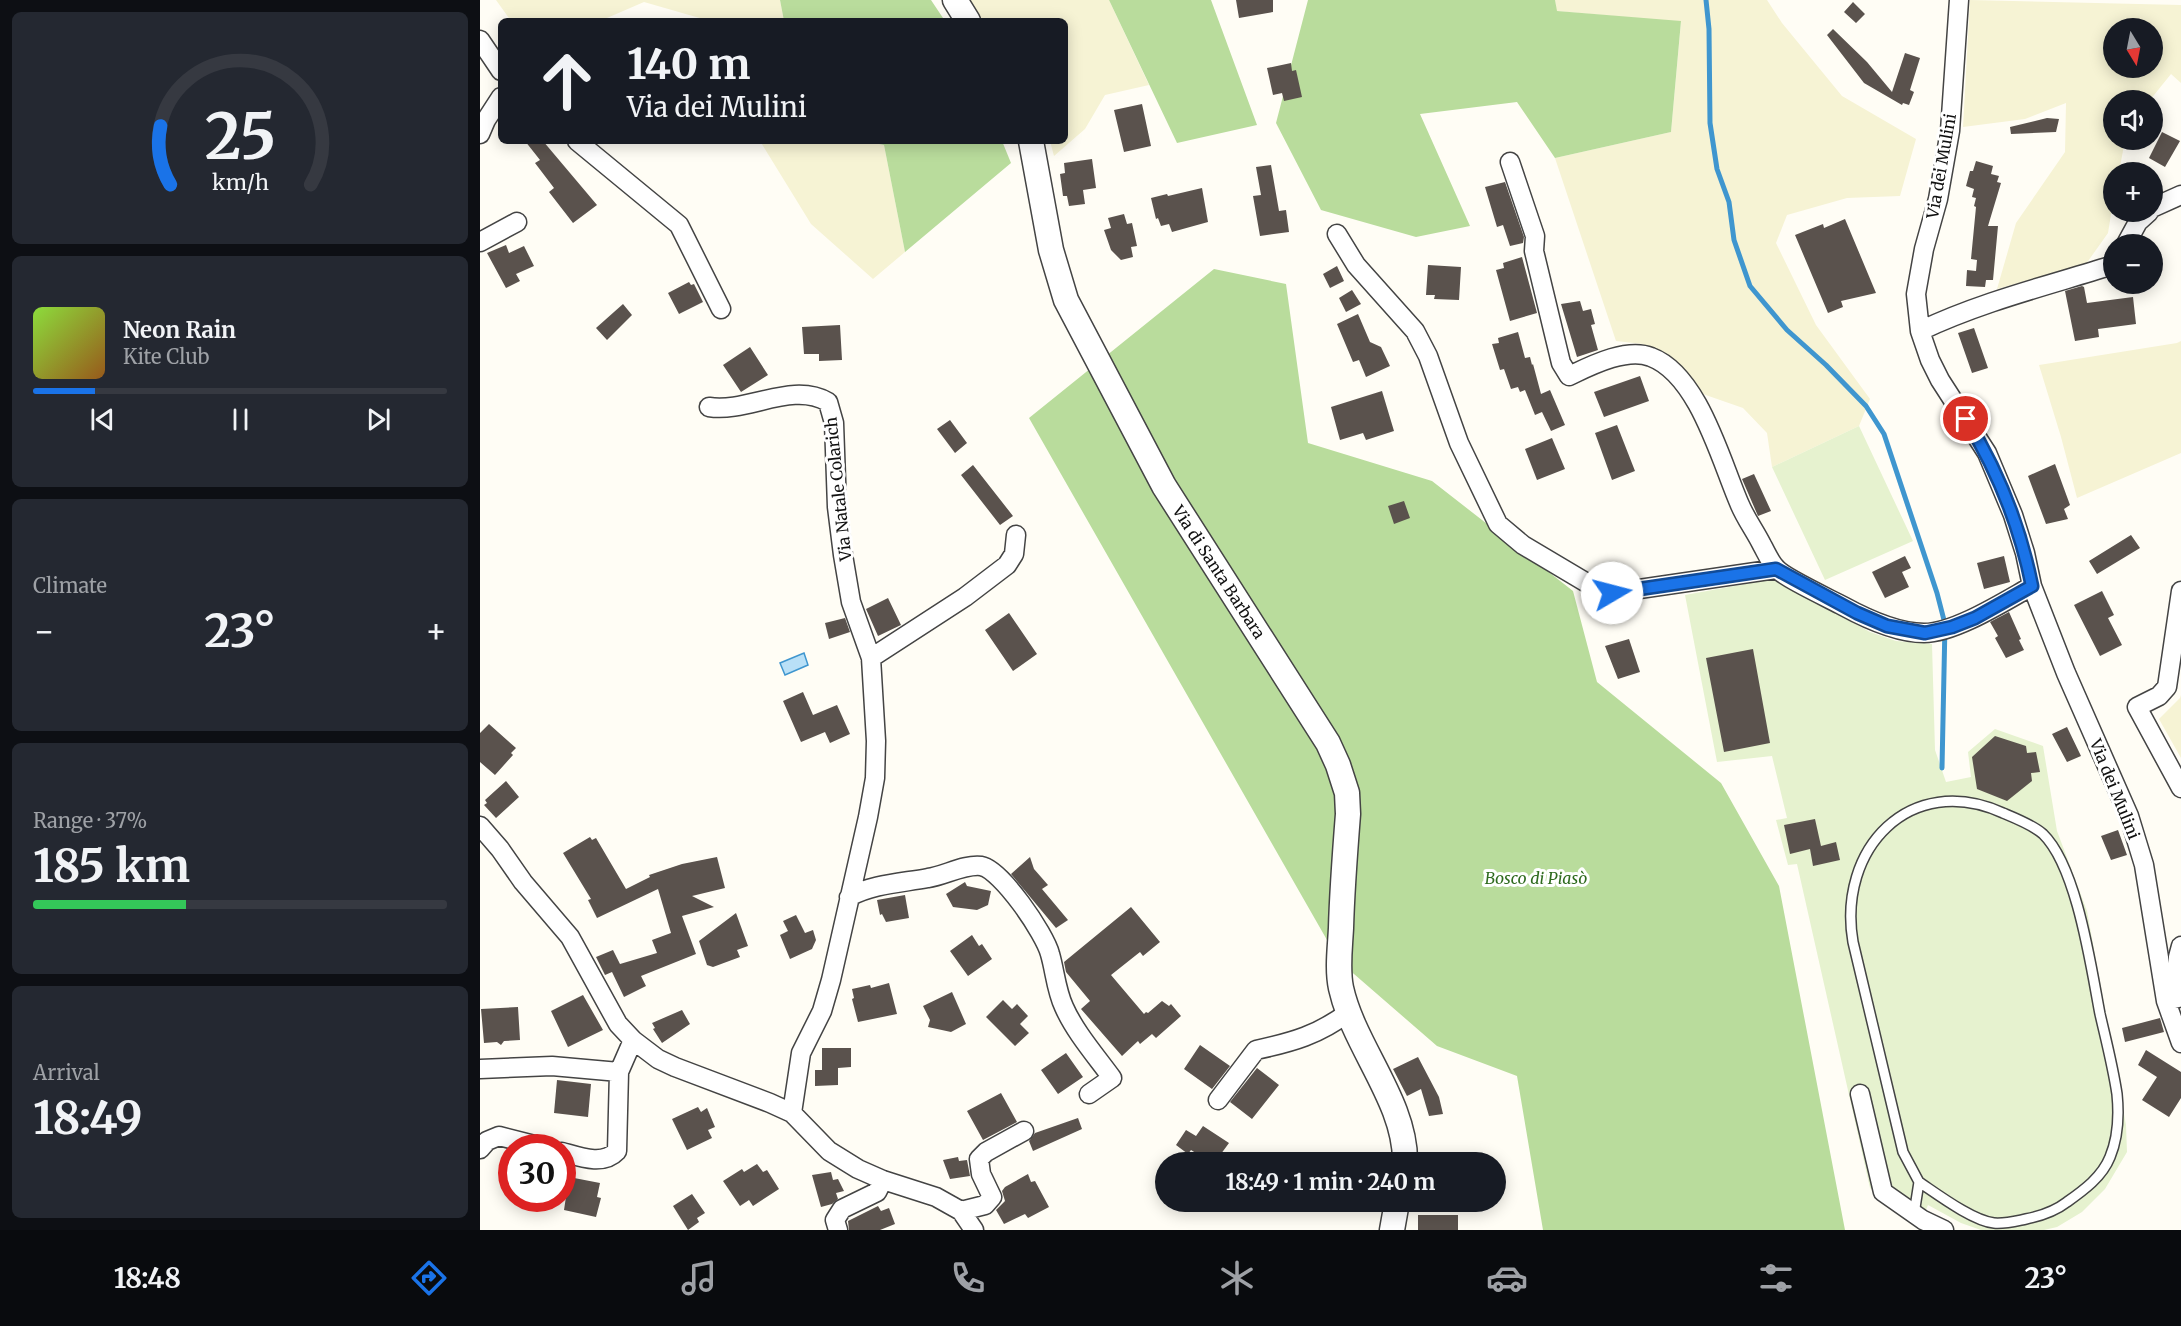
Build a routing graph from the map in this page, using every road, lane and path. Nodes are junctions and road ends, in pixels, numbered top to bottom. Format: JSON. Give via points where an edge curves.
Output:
{"nodes":[{"id":1,"x":955,"y":0,"type":"edge"},
{"id":2,"x":1955,"y":2,"type":"edge"},
{"id":3,"x":966,"y":18,"type":"edge"},
{"id":4,"x":480,"y":40,"type":"edge"},
{"id":5,"x":498,"y":67,"type":"edge"},
{"id":6,"x":498,"y":102,"type":"edge"},
{"id":7,"x":480,"y":134,"type":"edge"},
{"id":8,"x":581,"y":144,"type":"edge"},
{"id":9,"x":1032,"y":144,"type":"edge"},
{"id":10,"x":1510,"y":162,"type":"dead end"},
{"id":11,"x":2181,"y":195,"type":"edge"},
{"id":12,"x":2163,"y":203,"type":"edge"},
{"id":13,"x":517,"y":222,"type":"dead end"},
{"id":14,"x":1337,"y":234,"type":"dead end"},
{"id":15,"x":480,"y":242,"type":"edge"},
{"id":16,"x":2103,"y":268,"type":"edge"},
{"id":17,"x":721,"y":309,"type":"dead end"},
{"id":18,"x":1920,"y":331,"type":"junction"},
{"id":19,"x":709,"y":407,"type":"dead end"},
{"id":20,"x":1016,"y":535,"type":"dead end"},
{"id":21,"x":1776,"y":569,"type":"junction"},
{"id":22,"x":2032,"y":586,"type":"junction"},
{"id":23,"x":2181,"y":591,"type":"edge"},
{"id":24,"x":871,"y":658,"type":"junction"},
{"id":25,"x":2181,"y":788,"type":"edge"},
{"id":26,"x":480,"y":826,"type":"edge"},
{"id":27,"x":849,"y":897,"type":"junction"},
{"id":28,"x":2181,"y":946,"type":"edge"},
{"id":29,"x":2166,"y":1001,"type":"junction"},
{"id":30,"x":1349,"y":1011,"type":"junction"},
{"id":31,"x":633,"y":1040,"type":"junction"},
{"id":32,"x":2181,"y":1043,"type":"edge"},
{"id":33,"x":480,"y":1069,"type":"edge"},
{"id":34,"x":619,"y":1072,"type":"junction"},
{"id":35,"x":1089,"y":1094,"type":"dead end"},
{"id":36,"x":1860,"y":1094,"type":"dead end"},
{"id":37,"x":1218,"y":1100,"type":"dead end"},
{"id":38,"x":792,"y":1113,"type":"junction"},
{"id":39,"x":1024,"y":1131,"type":"dead end"},
{"id":40,"x":498,"y":1136,"type":"edge"},
{"id":41,"x":480,"y":1149,"type":"edge"},
{"id":42,"x":1405,"y":1152,"type":"edge"},
{"id":43,"x":576,"y":1155,"type":"edge"},
{"id":44,"x":883,"y":1180,"type":"junction"},
{"id":45,"x":1919,"y":1182,"type":"junction"},
{"id":46,"x":961,"y":1211,"type":"junction"},
{"id":47,"x":1395,"y":1212,"type":"edge"},
{"id":48,"x":1914,"y":1214,"type":"junction"},
{"id":49,"x":838,"y":1230,"type":"edge"},
{"id":50,"x":974,"y":1230,"type":"edge"},
{"id":51,"x":1392,"y":1230,"type":"edge"},
{"id":52,"x":1944,"y":1230,"type":"edge"}],
"edges":[{"from":1,"to":3,"type":"street"},
{"from":2,"to":18,"type":"street","name":"Via dei Mulini","via":[[1950,130],[1916,294]]},
{"from":4,"to":5,"type":"street"},
{"from":6,"to":7,"type":"street"},
{"from":8,"to":17,"type":"street","via":[[679,225]]},
{"from":9,"to":30,"type":"street","name":"Via di Santa Barbara","via":[[1051,250],[1066,300],[1157,474],[1328,743],[1338,765],[1347,793],[1348,814],[1339,961]]},
{"from":10,"to":21,"type":"street","via":[[1535,236],[1534,251],[1561,363],[1569,376],[1621,355],[1650,356],[1671,370],[1691,392],[1741,507]]},
{"from":11,"to":12,"type":"street"},
{"from":13,"to":15,"type":"street"},
{"from":14,"to":21,"type":"street","via":[[1356,265],[1415,331],[1479,489],[1498,524],[1523,545],[1592,586],[1612,593]]},
{"from":16,"to":18,"type":"street","via":[[1999,299]]},
{"from":18,"to":22,"type":"street","name":"Via dei Mulini","via":[[1940,380],[1987,453],[2013,514]]},
{"from":19,"to":24,"type":"street","name":"Via Natale Colarich","via":[[724,409],[795,395],[816,395],[828,402],[834,423],[843,555],[851,602]]},
{"from":20,"to":24,"type":"street","via":[[1014,554],[1007,565]]},
{"from":21,"to":22,"type":"street","via":[[1887,626],[1925,633],[1975,618]]},
{"from":22,"to":29,"type":"street","name":"Via dei Mulini","via":[[2129,816],[2144,865]]},
{"from":23,"to":25,"type":"street","via":[[2167,687],[2159,696],[2137,707]]},
{"from":24,"to":27,"type":"street","name":"Via Natale Colarich","via":[[874,778]]},
{"from":26,"to":31,"type":"street","via":[[570,937],[618,1024]]},
{"from":27,"to":35,"type":"street","via":[[871,887],[962,869],[981,866],[992,870],[1043,935],[1064,1007],[1112,1078]]},
{"from":27,"to":38,"type":"street","name":"Via Natale Colarich","via":[[822,1011],[801,1053]]},
{"from":28,"to":29,"type":"street","via":[[2177,963],[2178,998]]},
{"from":29,"to":32,"type":"street","name":"Via dei Mulini"},
{"from":30,"to":37,"type":"street","via":[[1299,1040],[1256,1050]]},
{"from":30,"to":42,"type":"street","name":"Via di Santa Barbara","via":[[1399,1122]]},
{"from":31,"to":34,"type":"street"},
{"from":31,"to":38,"type":"street","via":[[675,1067]]},
{"from":33,"to":34,"type":"street","via":[[552,1066]]},
{"from":34,"to":43,"type":"street","via":[[617,1151],[610,1158],[599,1160]]},
{"from":36,"to":48,"type":"street","via":[[1883,1192]]},
{"from":38,"to":44,"type":"street","via":[[829,1151]]},
{"from":39,"to":46,"type":"street","via":[[979,1160],[992,1197],[985,1205]]},
{"from":40,"to":41,"type":"street"},
{"from":44,"to":46,"type":"street","via":[[936,1197]]},
{"from":44,"to":49,"type":"street","via":[[878,1192],[842,1209],[835,1220]]},
{"from":45,"to":45,"type":"lane","via":[[1959,1208],[1992,1223],[2044,1216],[2092,1184],[2110,1158],[2117,1127],[2117,1095],[2080,913],[2059,857],[2042,834],[2016,819],[1988,806],[1958,800],[1927,805],[1898,816],[1879,834],[1858,869],[1851,895],[1853,942],[1900,1141]]},
{"from":45,"to":48,"type":"lane"},
{"from":46,"to":50,"type":"street"},
{"from":47,"to":51,"type":"street"},
{"from":48,"to":52,"type":"street"}]}
